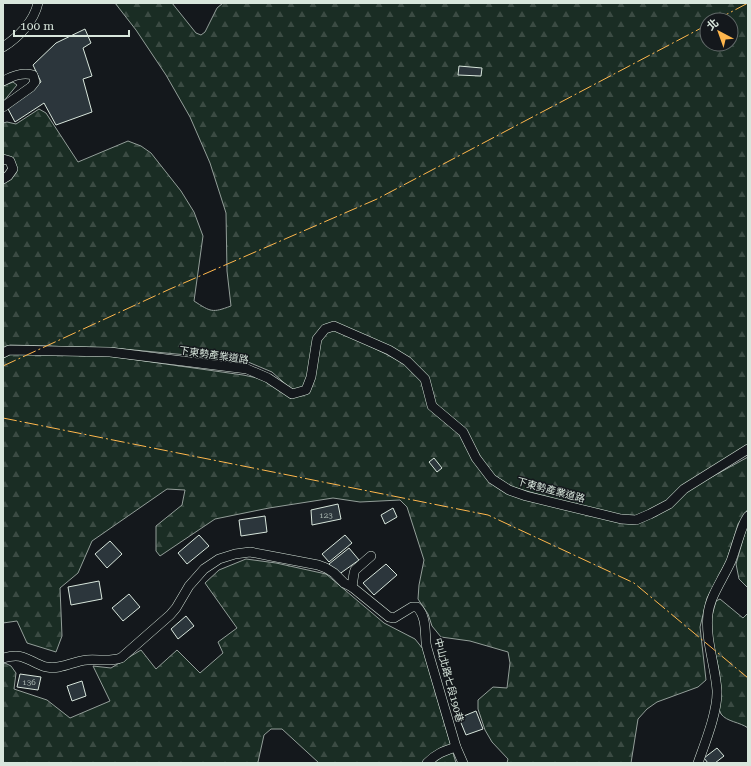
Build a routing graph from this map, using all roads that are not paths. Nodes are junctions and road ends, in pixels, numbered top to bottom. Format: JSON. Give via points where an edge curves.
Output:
{"nodes":[{"id":1,"x":38,"y":3,"type":"edge"},
{"id":2,"x":3,"y":47,"type":"edge"},
{"id":3,"x":3,"y":81,"type":"edge"},
{"id":4,"x":3,"y":107,"type":"edge"},
{"id":5,"x":3,"y":159,"type":"edge"},
{"id":6,"x":3,"y":179,"type":"edge"},
{"id":7,"x":3,"y":353,"type":"edge"},
{"id":8,"x":748,"y":449,"type":"edge"},
{"id":9,"x":748,"y":516,"type":"edge"},
{"id":10,"x":371,"y":556,"type":"dead end"},
{"id":11,"x":352,"y":587,"type":"junction"},
{"id":12,"x":3,"y":658,"type":"edge"},
{"id":13,"x":456,"y":747,"type":"junction"},
{"id":14,"x":427,"y":763,"type":"edge"},
{"id":15,"x":463,"y":763,"type":"edge"},
{"id":16,"x":698,"y":763,"type":"edge"}],
"edges":[{"from":1,"to":2,"type":"street","via":[[26,28]]},
{"from":3,"to":4,"type":"street","via":[[14,75],[28,74],[33,75],[36,82]]},
{"from":5,"to":6,"type":"street","via":[[10,161],[13,169]]},
{"from":7,"to":8,"type":"street","name":"下東勢產業道路","via":[[9,350],[110,352],[247,369],[268,378],[292,394],[306,390],[312,377],[317,339],[325,329],[334,326],[390,350],[407,361],[426,379],[432,406],[463,432],[476,458],[492,479],[509,490],[526,496],[621,520],[636,520],[668,504],[684,489]]},
{"from":9,"to":16,"type":"street","via":[[708,613],[707,627],[717,692],[714,713]]},
{"from":10,"to":11,"type":"street","via":[[355,570]]},
{"from":11,"to":12,"type":"street","name":"中山北路七段190巷","via":[[318,565],[250,552],[235,554],[219,559],[204,569],[170,615],[121,658],[85,660],[54,668],[25,657]]},
{"from":11,"to":13,"type":"street","name":"中山北路七段190巷","via":[[389,617],[394,618],[412,607],[417,607],[421,611],[426,627],[426,644]]},
{"from":13,"to":14,"type":"street","via":[[439,753]]},
{"from":13,"to":15,"type":"street","name":"中山北路七段190巷"}]}
